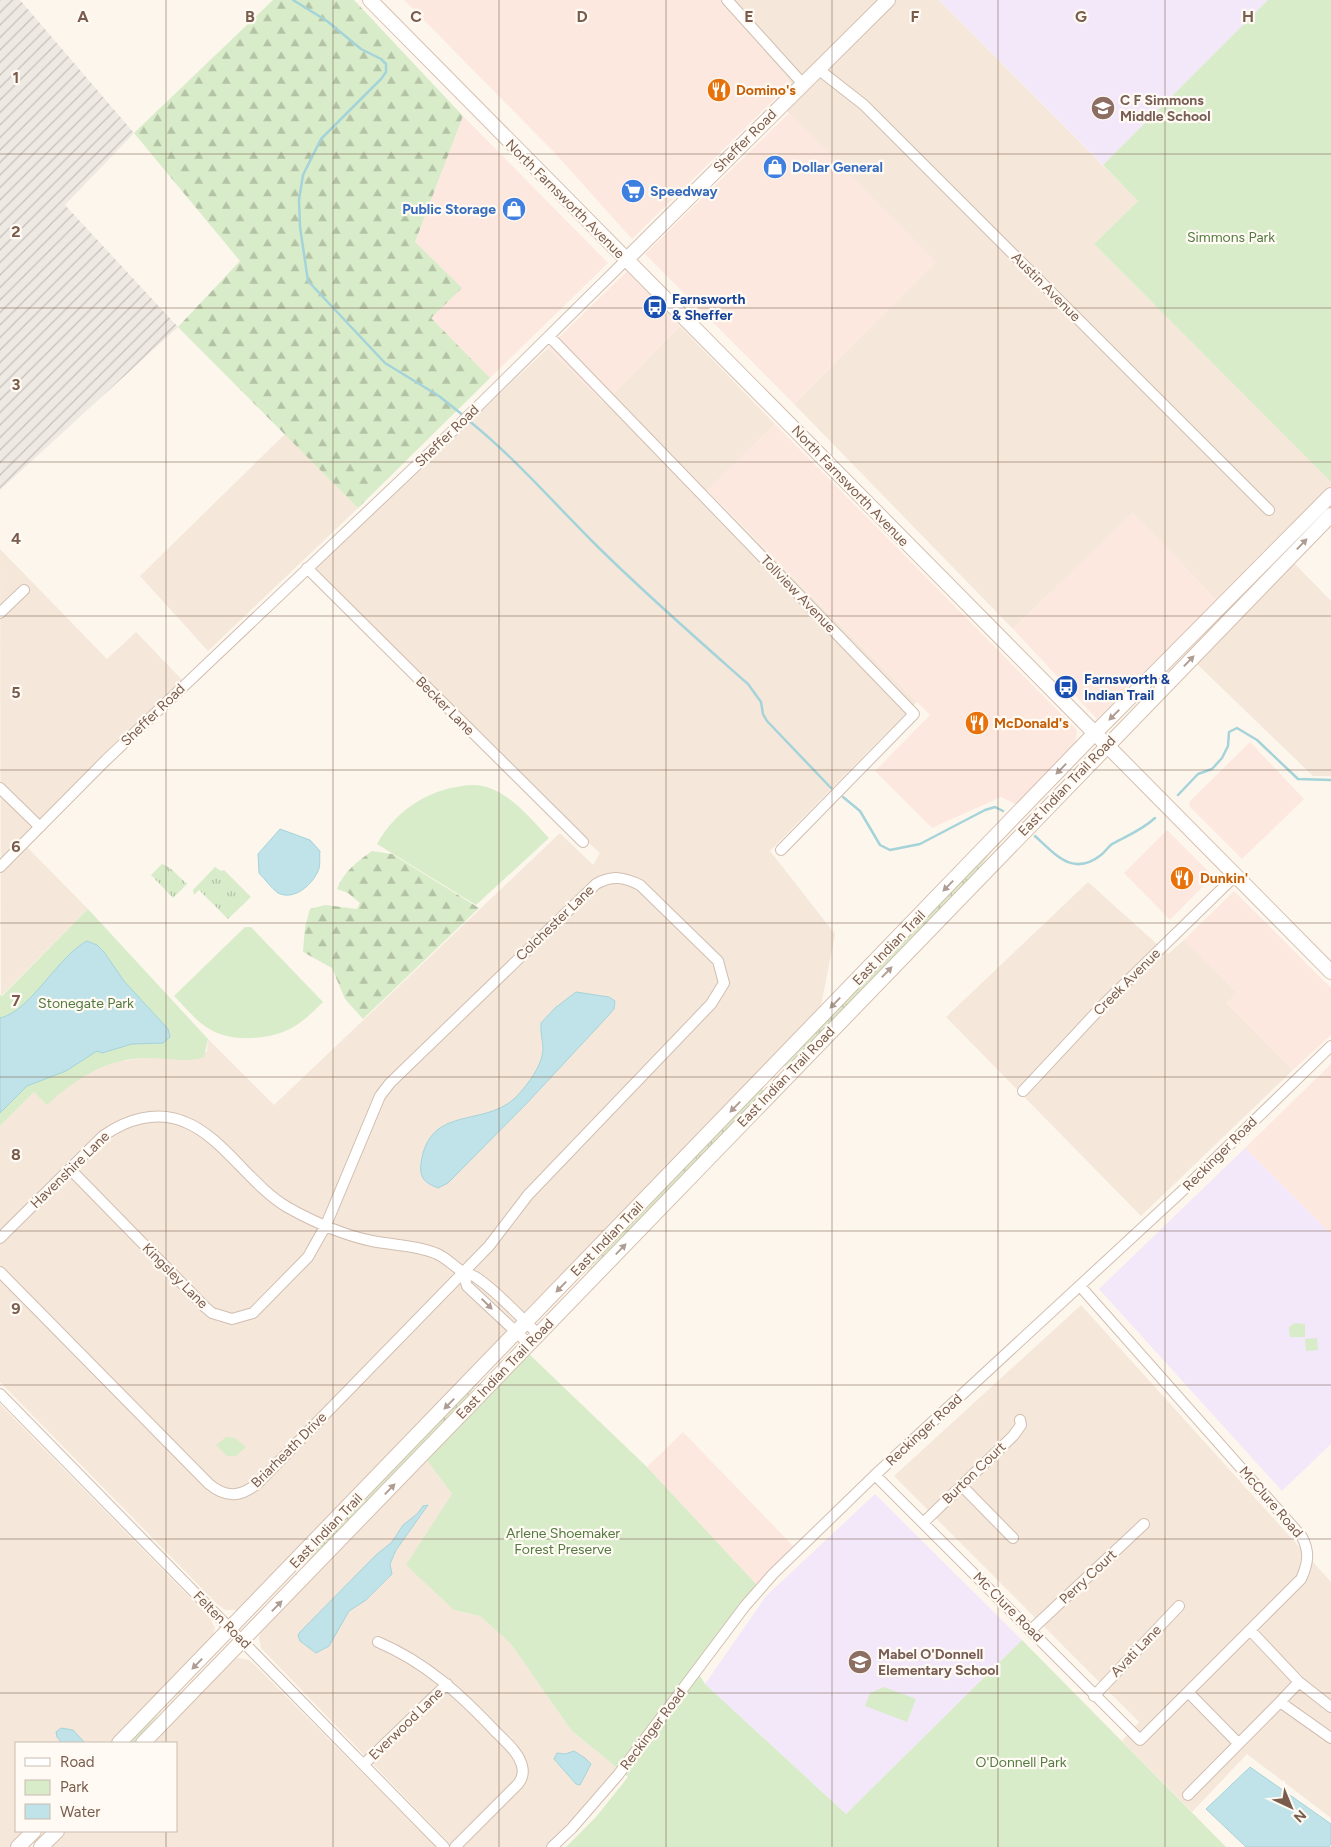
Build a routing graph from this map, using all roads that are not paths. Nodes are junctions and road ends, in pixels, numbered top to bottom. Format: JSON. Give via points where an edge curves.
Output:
{"nodes":[{"id":1,"x":370,"y":0,"type":"edge"},
{"id":2,"x":727,"y":0,"type":"edge"},
{"id":3,"x":888,"y":0,"type":"edge"},
{"id":4,"x":818,"y":69,"type":"junction"},
{"id":5,"x":803,"y":84,"type":"junction"},
{"id":6,"x":626,"y":260,"type":"junction"},
{"id":7,"x":549,"y":336,"type":"junction"},
{"id":8,"x":1331,"y":495,"type":"edge"},
{"id":9,"x":1268,"y":510,"type":"dead end"},
{"id":10,"x":1331,"y":515,"type":"edge"},
{"id":11,"x":307,"y":568,"type":"junction"},
{"id":12,"x":24,"y":590,"type":"dead end"},
{"id":13,"x":0,"y":613,"type":"edge"},
{"id":14,"x":1094,"y":734,"type":"junction"},
{"id":15,"x":1106,"y":746,"type":"junction"},
{"id":16,"x":0,"y":788,"type":"edge"},
{"id":17,"x":40,"y":827,"type":"junction"},
{"id":18,"x":583,"y":842,"type":"dead end"},
{"id":19,"x":781,"y":850,"type":"dead end"},
{"id":20,"x":0,"y":867,"type":"edge"},
{"id":21,"x":1235,"y":876,"type":"junction"},
{"id":22,"x":1331,"y":972,"type":"edge"},
{"id":23,"x":1331,"y":1046,"type":"edge"},
{"id":24,"x":769,"y":1072,"type":"junction"},
{"id":25,"x":781,"y":1083,"type":"junction"},
{"id":26,"x":1023,"y":1091,"type":"dead end"},
{"id":27,"x":70,"y":1169,"type":"junction"},
{"id":28,"x":326,"y":1225,"type":"junction"},
{"id":29,"x":0,"y":1238,"type":"edge"},
{"id":30,"x":0,"y":1272,"type":"edge"},
{"id":31,"x":463,"y":1272,"type":"junction"},
{"id":32,"x":1080,"y":1286,"type":"junction"},
{"id":33,"x":521,"y":1328,"type":"junction"},
{"id":34,"x":534,"y":1340,"type":"junction"},
{"id":35,"x":0,"y":1394,"type":"edge"},
{"id":36,"x":1020,"y":1420,"type":"dead end"},
{"id":37,"x":875,"y":1475,"type":"junction"},
{"id":38,"x":961,"y":1485,"type":"junction"},
{"id":39,"x":923,"y":1523,"type":"junction"},
{"id":40,"x":1144,"y":1524,"type":"dead end"},
{"id":41,"x":1014,"y":1538,"type":"dead end"},
{"id":42,"x":1179,"y":1606,"type":"dead end"},
{"id":43,"x":231,"y":1629,"type":"junction"},
{"id":44,"x":1031,"y":1630,"type":"junction"},
{"id":45,"x":1250,"y":1630,"type":"junction"},
{"id":46,"x":243,"y":1640,"type":"junction"},
{"id":47,"x":378,"y":1642,"type":"dead end"},
{"id":48,"x":1299,"y":1682,"type":"junction"},
{"id":49,"x":447,"y":1684,"type":"junction"},
{"id":50,"x":1188,"y":1692,"type":"junction"},
{"id":51,"x":1094,"y":1696,"type":"junction"},
{"id":52,"x":1280,"y":1702,"type":"junction"},
{"id":53,"x":1331,"y":1707,"type":"edge"},
{"id":54,"x":1331,"y":1738,"type":"edge"},
{"id":55,"x":1140,"y":1740,"type":"joint"},
{"id":56,"x":120,"y":1742,"type":"edge"},
{"id":57,"x":144,"y":1742,"type":"edge"},
{"id":58,"x":1238,"y":1743,"type":"junction"},
{"id":59,"x":364,"y":1764,"type":"junction"},
{"id":60,"x":1188,"y":1795,"type":"dead end"},
{"id":61,"x":33,"y":1832,"type":"edge"},
{"id":62,"x":56,"y":1832,"type":"edge"},
{"id":63,"x":18,"y":1847,"type":"edge"},
{"id":64,"x":41,"y":1847,"type":"edge"},
{"id":65,"x":444,"y":1847,"type":"edge"},
{"id":66,"x":455,"y":1847,"type":"edge"},
{"id":67,"x":552,"y":1847,"type":"edge"}],
"edges":[{"from":1,"to":6,"type":"main road","name":"North Farnsworth Avenue"},
{"from":2,"to":5,"type":"street"},
{"from":3,"to":4,"type":"main road","name":"Sheffer Road"},
{"from":4,"to":5,"type":"main road","name":"Sheffer Road"},
{"from":4,"to":9,"type":"street","name":"Austin Avenue","via":[[864,105]]},
{"from":5,"to":6,"type":"main road","name":"Sheffer Road"},
{"from":6,"to":7,"type":"street","name":"Sheffer Road"},
{"from":6,"to":14,"type":"main road","name":"North Farnsworth Avenue"},
{"from":7,"to":11,"type":"street","name":"Sheffer Road"},
{"from":7,"to":19,"type":"street","name":"Tollview Avenue","via":[[914,714]]},
{"from":8,"to":14,"type":"main road","name":"East Indian Trail Road","one_way":true},
{"from":15,"to":10,"type":"main road","name":"East Indian Trail Road","one_way":true},
{"from":11,"to":17,"type":"street","name":"Sheffer Road"},
{"from":11,"to":18,"type":"street","name":"Becker Lane"},
{"from":12,"to":13,"type":"street"},
{"from":14,"to":15,"type":"main road","name":"North Farnsworth Avenue"},
{"from":14,"to":24,"type":"main road","name":"East Indian Trail","one_way":true},
{"from":15,"to":21,"type":"main road","name":"North Farnsworth Avenue"},
{"from":25,"to":15,"type":"main road","name":"East Indian Trail Road","one_way":true},
{"from":16,"to":17,"type":"street"},
{"from":17,"to":20,"type":"street","name":"Sheffer Road"},
{"from":21,"to":22,"type":"main road","name":"North Farnsworth Avenue"},
{"from":21,"to":26,"type":"street","name":"Creek Avenue","via":[[1106,1002]]},
{"from":23,"to":32,"type":"street","name":"Reckinger Road"},
{"from":24,"to":25,"type":"main road"},
{"from":24,"to":33,"type":"main road","name":"East Indian Trail","one_way":true},
{"from":34,"to":25,"type":"main road","name":"East Indian Trail Road","one_way":true},
{"from":27,"to":28,"type":"street","name":"Havenshire Lane","via":[[103,1136],[129,1121],[148,1117],[176,1119],[209,1137],[271,1196]]},
{"from":27,"to":28,"type":"street","name":"Kingsley Lane","via":[[205,1307],[232,1319],[253,1313],[261,1306],[308,1257]]},
{"from":27,"to":29,"type":"street","name":"Havenshire Lane"},
{"from":28,"to":31,"type":"street","name":"Havenshire Lane","via":[[370,1241],[429,1251]]},
{"from":28,"to":31,"type":"street","name":"Colchester Lane","via":[[380,1096],[390,1083],[596,884],[607,878],[627,879],[640,885],[718,961],[724,983],[711,1004],[528,1195],[489,1246]]},
{"from":30,"to":31,"type":"street","name":"Briarheath Drive","via":[[209,1484],[217,1491],[232,1496],[249,1491],[259,1482]]},
{"from":31,"to":33,"type":"street","name":"Havenshire Lane","via":[[476,1277]]},
{"from":32,"to":37,"type":"street","name":"Reckinger Road"},
{"from":32,"to":45,"type":"street","name":"McClure Road","via":[[1307,1545],[1308,1563],[1301,1579]]},
{"from":33,"to":34,"type":"street","name":"Havenshire Lane"},
{"from":33,"to":43,"type":"main road","name":"East Indian Trail","one_way":true},
{"from":46,"to":34,"type":"main road","name":"East Indian Trail Road","one_way":true},
{"from":35,"to":43,"type":"street","name":"Felten Road"},
{"from":36,"to":38,"type":"street","name":"Burton Court","via":[[1021,1425],[1013,1436]]},
{"from":37,"to":39,"type":"street","name":"Mc Clure Road"},
{"from":37,"to":67,"type":"street","name":"Reckinger Road","via":[[758,1590],[618,1775]]},
{"from":38,"to":39,"type":"street","name":"Burton Court"},
{"from":38,"to":41,"type":"street"},
{"from":39,"to":44,"type":"street","name":"Mc Clure Road"},
{"from":40,"to":44,"type":"street","name":"Perry Court"},
{"from":42,"to":51,"type":"street","name":"Avati Lane"},
{"from":43,"to":46,"type":"street","name":"Felten Road"},
{"from":43,"to":56,"type":"main road","name":"East Indian Trail","one_way":true},
{"from":44,"to":51,"type":"street","name":"Mc Clure Road"},
{"from":45,"to":48,"type":"street"},
{"from":45,"to":50,"type":"street","name":"McClure Road"},
{"from":46,"to":57,"type":"main road"},
{"from":46,"to":59,"type":"street","name":"Felten Road"},
{"from":47,"to":49,"type":"street","name":"Everwood Lane"},
{"from":48,"to":52,"type":"street"},
{"from":48,"to":53,"type":"street"},
{"from":49,"to":59,"type":"street","name":"Everwood Lane"},
{"from":49,"to":66,"type":"street","name":"Everwood Lane","via":[[511,1748],[523,1768],[521,1780],[512,1791]]},
{"from":50,"to":55,"type":"street","name":"McClure Road"},
{"from":50,"to":58,"type":"street"},
{"from":51,"to":55,"type":"street","name":"Mc Clure Road"},
{"from":52,"to":54,"type":"street"},
{"from":52,"to":58,"type":"street"},
{"from":58,"to":60,"type":"street"},
{"from":59,"to":65,"type":"street","name":"Felten Road"},
{"from":61,"to":63,"type":"main road"},
{"from":62,"to":64,"type":"main road"}]}
